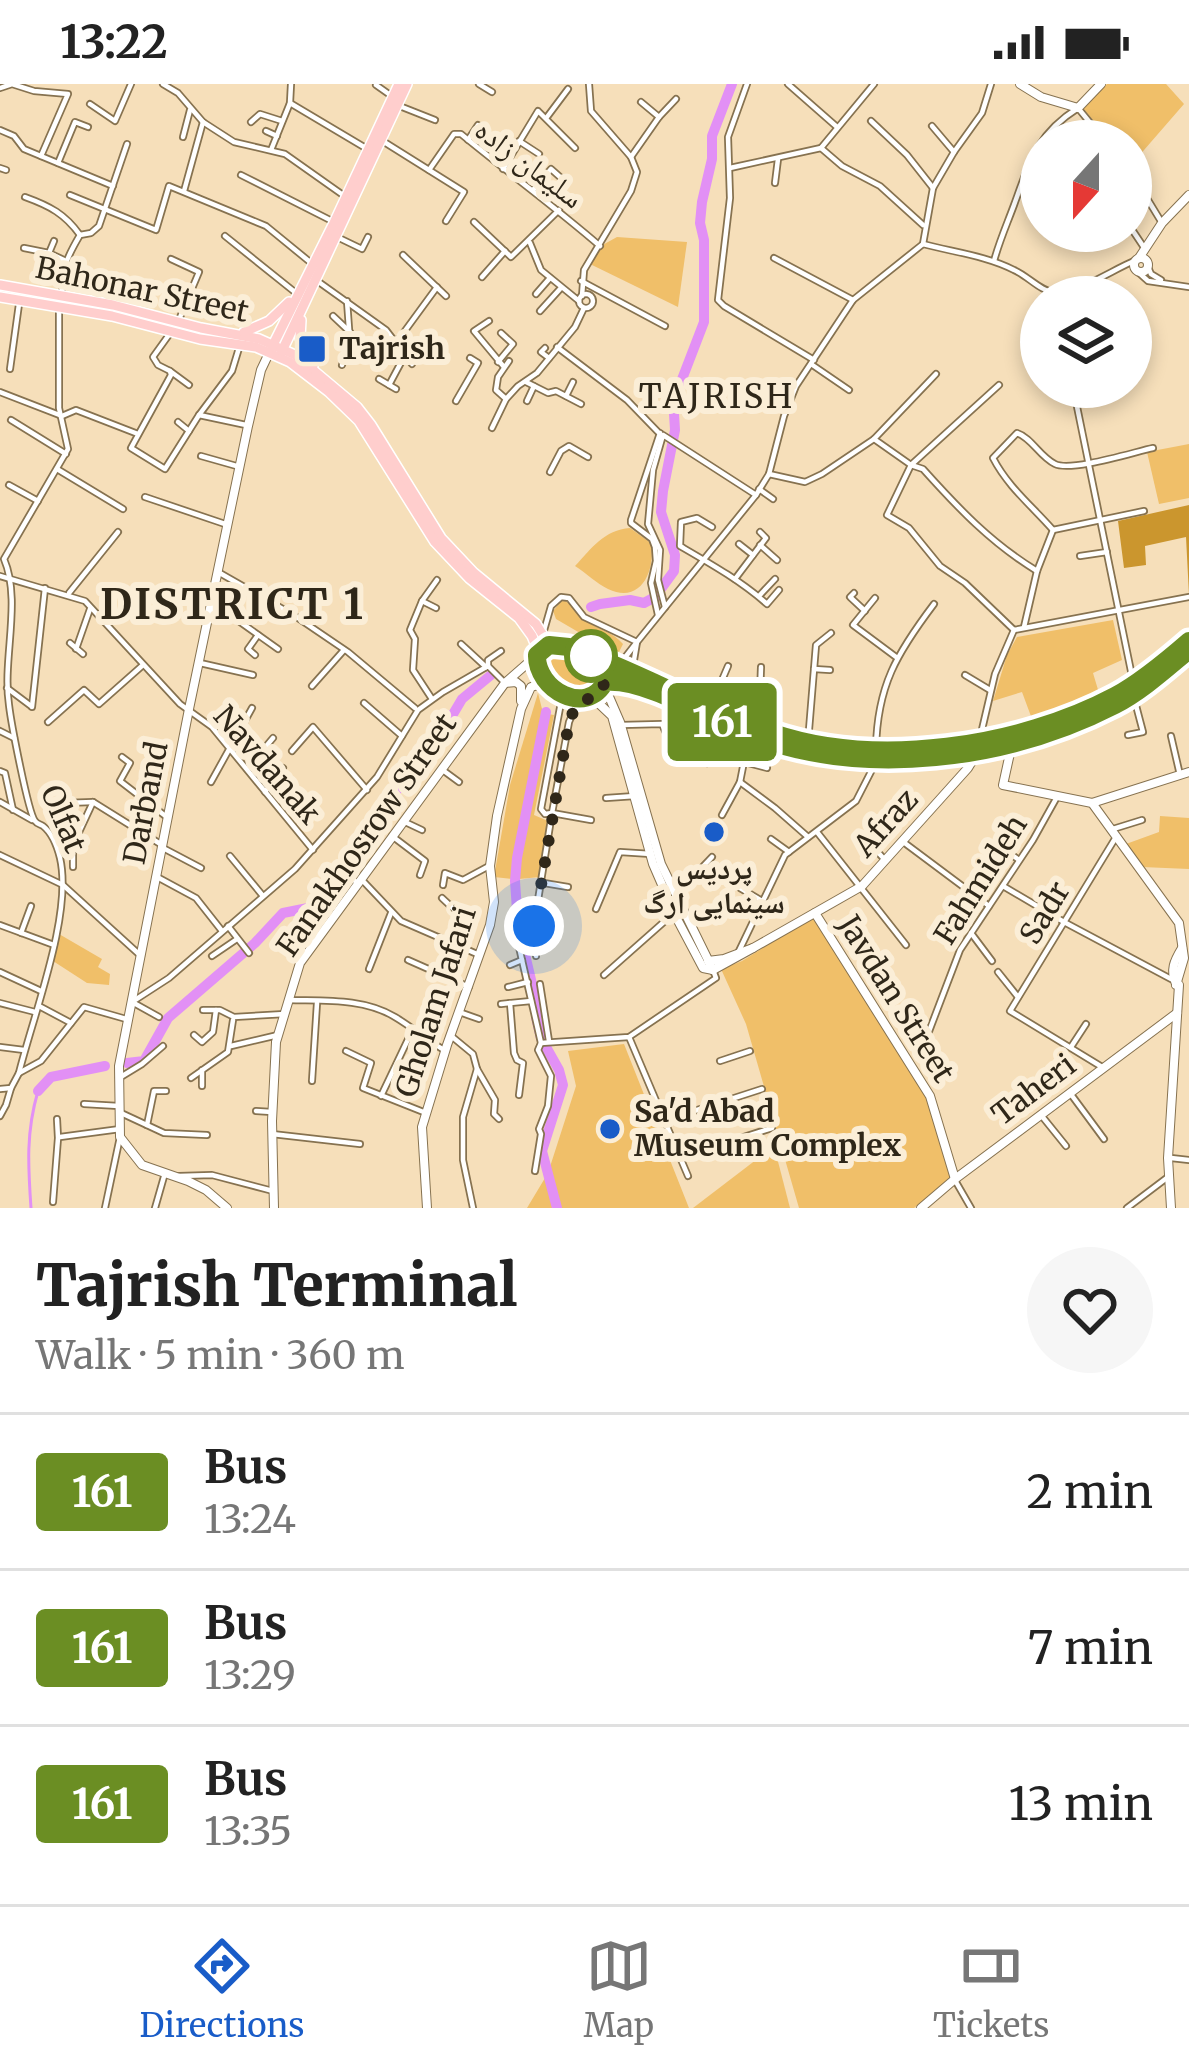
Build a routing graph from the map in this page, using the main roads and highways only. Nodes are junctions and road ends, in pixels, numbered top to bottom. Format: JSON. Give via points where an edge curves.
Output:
{"nodes":[{"id":1,"x":403,"y":84,"type":"edge"},
{"id":2,"x":395,"y":101,"type":"junction"},
{"id":3,"x":0,"y":285,"type":"edge"},
{"id":4,"x":0,"y":297,"type":"edge"},
{"id":5,"x":301,"y":299,"type":"junction"},
{"id":6,"x":61,"y":302,"type":"junction"},
{"id":7,"x":175,"y":327,"type":"junction"},
{"id":8,"x":231,"y":333,"type":"junction"},
{"id":9,"x":276,"y":350,"type":"junction"},
{"id":10,"x":316,"y":370,"type":"junction"},
{"id":11,"x":549,"y":645,"type":"junction"},
{"id":12,"x":1189,"y":646,"type":"edge"},
{"id":13,"x":538,"y":654,"type":"junction"},
{"id":14,"x":586,"y":655,"type":"junction"},
{"id":15,"x":605,"y":683,"type":"junction"},
{"id":16,"x":1133,"y":688,"type":"junction"},
{"id":17,"x":749,"y":729,"type":"junction"},
{"id":18,"x":979,"y":746,"type":"junction"},
{"id":19,"x":877,"y":753,"type":"junction"}],
"edges":[{"from":1,"to":2,"type":"main road"},
{"from":2,"to":5,"type":"main road"},
{"from":2,"to":5,"type":"main road"},
{"from":3,"to":6,"type":"main road","name":"Bahonar Street"},
{"from":4,"to":6,"type":"main road","name":"Bahonar Street"},
{"from":5,"to":8,"type":"main road","via":[[265,324]]},
{"from":5,"to":9,"type":"main road"},
{"from":5,"to":10,"type":"main road","via":[[300,338]]},
{"from":6,"to":7,"type":"main road","name":"Bahonar Street","via":[[113,305]]},
{"from":7,"to":8,"type":"main road","name":"Bahonar Street"},
{"from":7,"to":9,"type":"main road","name":"Bahonar Street"},
{"from":8,"to":9,"type":"main road","name":"Bahonar Street"},
{"from":9,"to":10,"type":"main road"},
{"from":9,"to":13,"type":"main road","via":[[359,421],[435,542],[519,618]]},
{"from":10,"to":11,"type":"main road","via":[[371,425],[449,548]]},
{"from":11,"to":13,"type":"main road"},
{"from":11,"to":14,"type":"main road"},
{"from":12,"to":16,"type":"main road"},
{"from":13,"to":15,"type":"main road","via":[[537,668],[560,692],[589,698]]},
{"from":14,"to":15,"type":"main road"},
{"from":14,"to":17,"type":"main road"},
{"from":15,"to":17,"type":"main road","via":[[630,683]]},
{"from":16,"to":18,"type":"main road"},
{"from":16,"to":18,"type":"main road","via":[[1079,722]]},
{"from":17,"to":19,"type":"main road"},
{"from":17,"to":19,"type":"main road","via":[[820,754]]},
{"from":18,"to":19,"type":"main road"}]}
